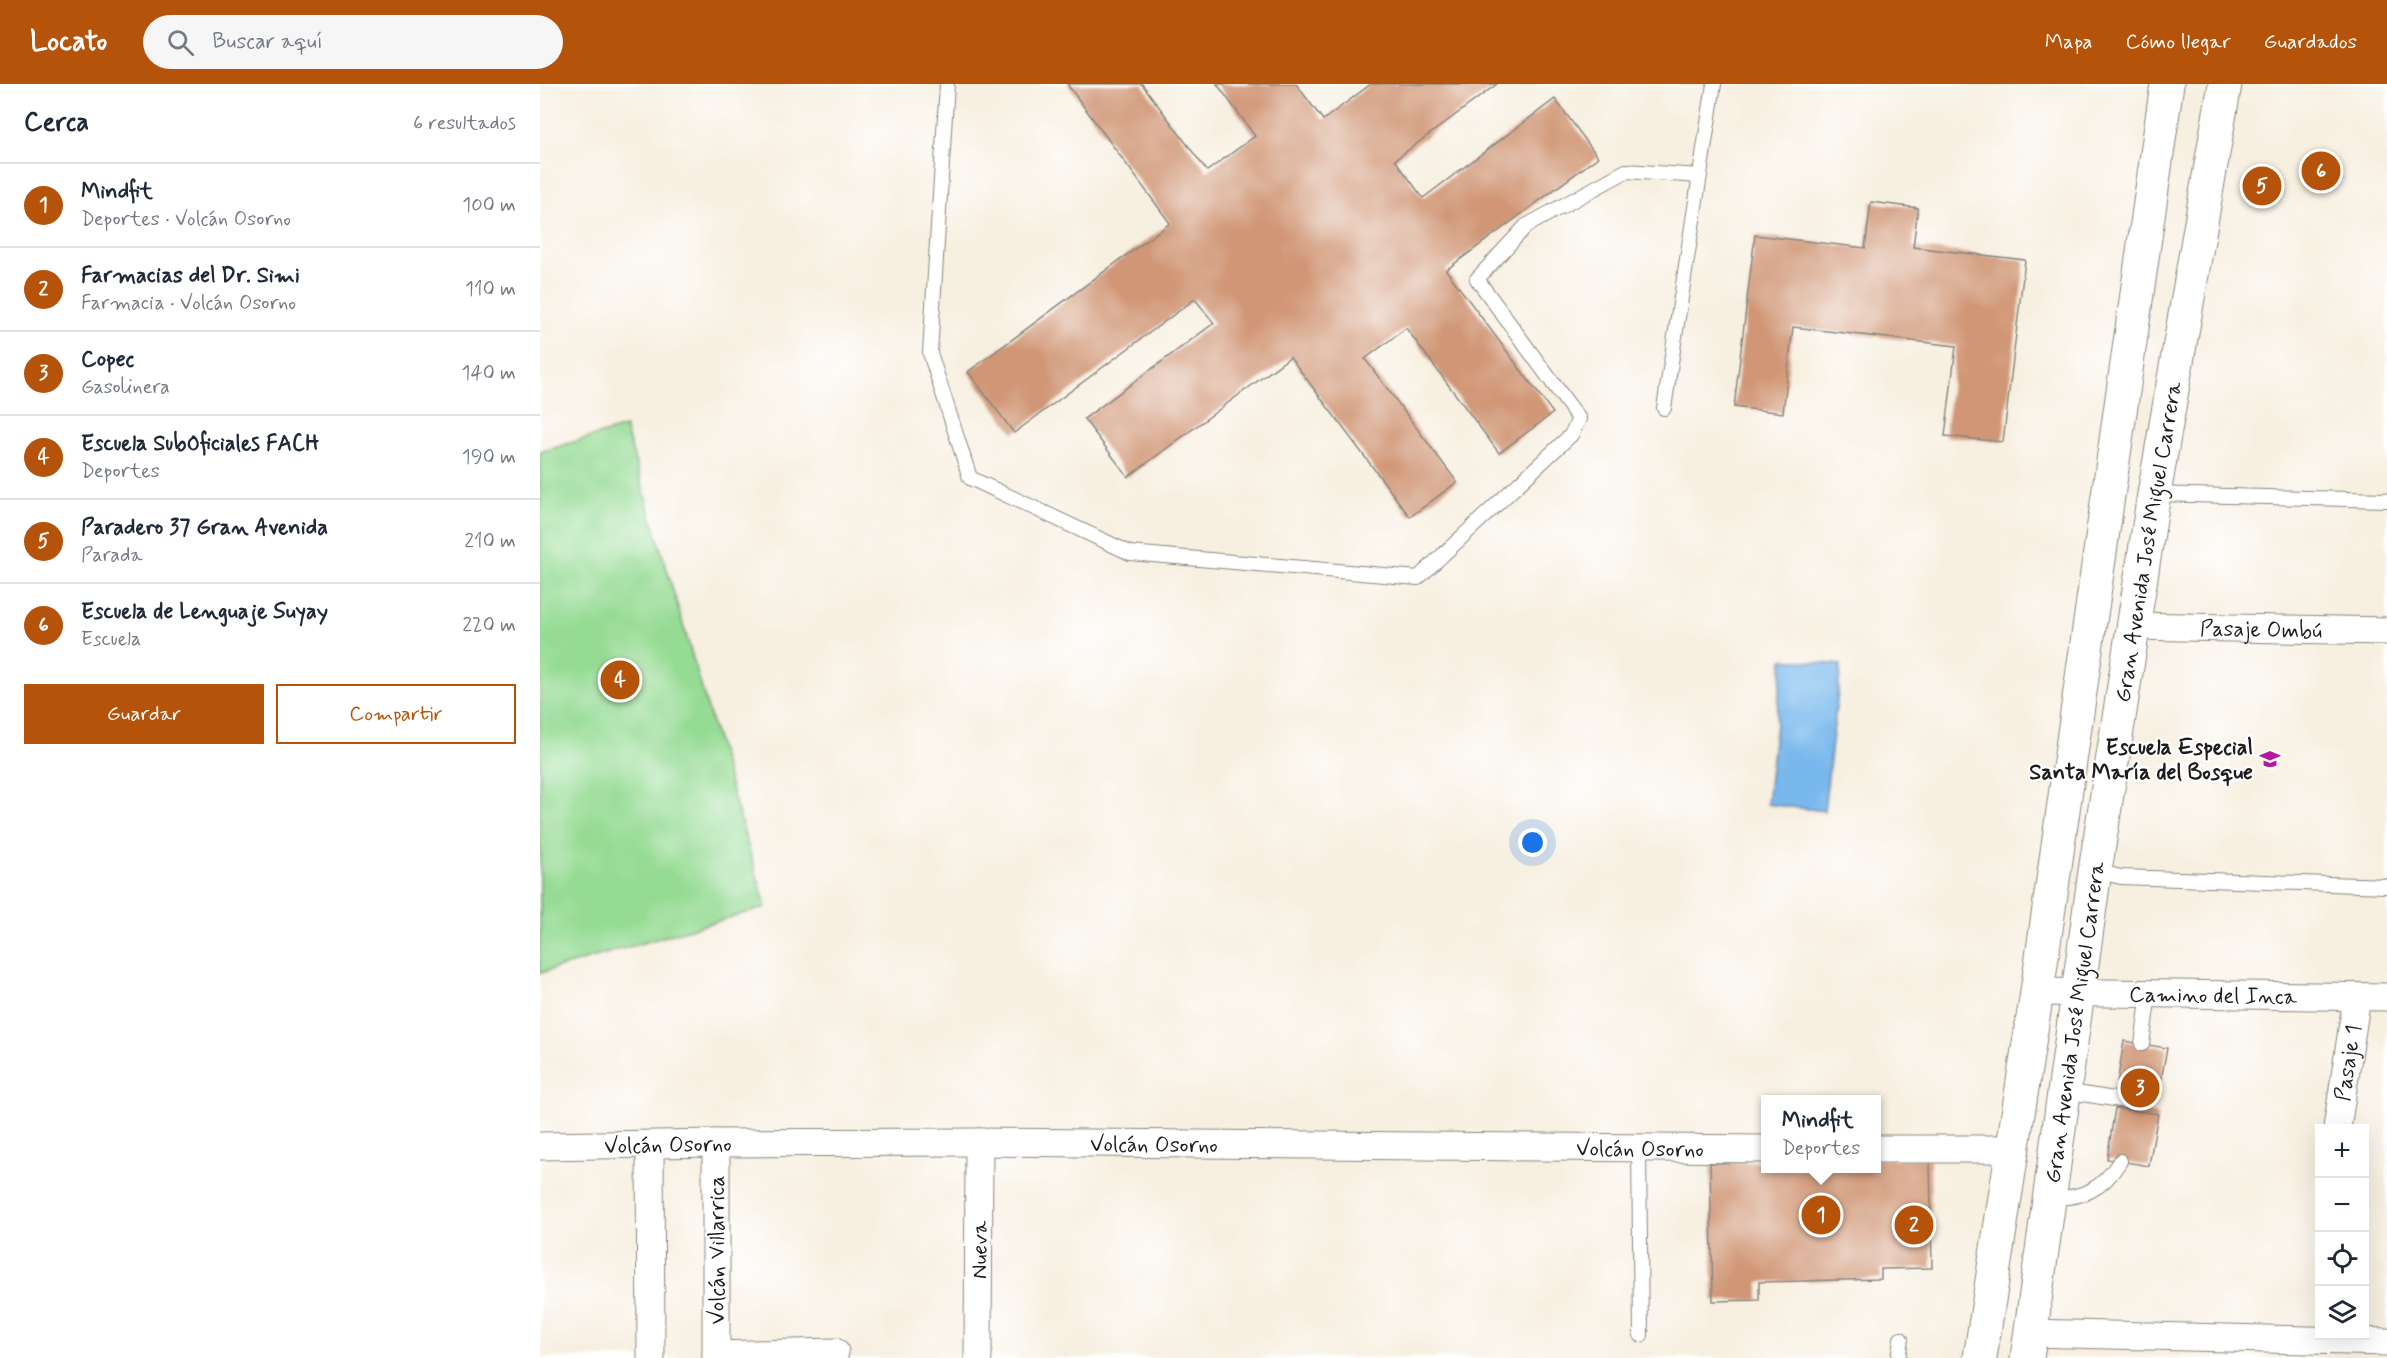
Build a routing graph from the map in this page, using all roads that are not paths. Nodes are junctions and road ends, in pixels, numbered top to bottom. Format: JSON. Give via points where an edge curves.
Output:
{"nodes":[{"id":1,"x":947,"y":84,"type":"edge"},
{"id":2,"x":1714,"y":84,"type":"edge"},
{"id":3,"x":2167,"y":84,"type":"edge"},
{"id":4,"x":2225,"y":84,"type":"edge"},
{"id":5,"x":1700,"y":176,"type":"junction"},
{"id":6,"x":1664,"y":408,"type":"dead end"},
{"id":7,"x":2154,"y":494,"type":"junction"},
{"id":8,"x":2387,"y":500,"type":"edge"},
{"id":9,"x":2133,"y":626,"type":"junction"},
{"id":10,"x":2387,"y":631,"type":"edge"},
{"id":11,"x":2095,"y":872,"type":"junction"},
{"id":12,"x":2387,"y":886,"type":"edge"},
{"id":13,"x":2037,"y":992,"type":"junction"},
{"id":14,"x":2078,"y":993,"type":"junction"},
{"id":15,"x":2149,"y":994,"type":"junction"},
{"id":16,"x":2358,"y":997,"type":"junction"},
{"id":17,"x":2387,"y":997,"type":"edge"},
{"id":18,"x":2142,"y":1044,"type":"dead end"},
{"id":19,"x":2064,"y":1091,"type":"junction"},
{"id":20,"x":2132,"y":1102,"type":"dead end"},
{"id":21,"x":2338,"y":1124,"type":"edge"},
{"id":22,"x":979,"y":1142,"type":"junction"},
{"id":23,"x":716,"y":1143,"type":"junction"},
{"id":24,"x":650,"y":1145,"type":"junction"},
{"id":25,"x":540,"y":1146,"type":"edge"},
{"id":26,"x":1639,"y":1149,"type":"junction"},
{"id":27,"x":1761,"y":1149,"type":"edge"},
{"id":28,"x":1881,"y":1149,"type":"edge"},
{"id":29,"x":2013,"y":1149,"type":"junction"},
{"id":30,"x":2120,"y":1161,"type":"dead end"},
{"id":31,"x":2050,"y":1197,"type":"junction"},
{"id":32,"x":1641,"y":1335,"type":"dead end"},
{"id":33,"x":1902,"y":1339,"type":"dead end"},
{"id":34,"x":2387,"y":1342,"type":"edge"},
{"id":35,"x":2029,"y":1345,"type":"edge"},
{"id":36,"x":835,"y":1352,"type":"dead end"},
{"id":37,"x":716,"y":1356,"type":"edge"},
{"id":38,"x":651,"y":1358,"type":"edge"},
{"id":39,"x":978,"y":1358,"type":"edge"},
{"id":40,"x":1898,"y":1358,"type":"edge"},
{"id":41,"x":1980,"y":1358,"type":"edge"}],
"edges":[{"from":1,"to":5,"type":"lane","via":[[930,353],[970,478],[1130,554],[1419,578],[1571,435],[1579,419],[1477,279],[1526,226],[1626,171]]},
{"from":2,"to":5,"type":"lane"},
{"from":3,"to":13,"type":"main road","name":"Gran Avenida José Miguel Carrera"},
{"from":4,"to":7,"type":"main road","name":"Gran Avenida José Miguel Carrera"},
{"from":5,"to":6,"type":"lane"},
{"from":7,"to":8,"type":"lane"},
{"from":7,"to":9,"type":"main road","name":"Gran Avenida José Miguel Carrera"},
{"from":9,"to":10,"type":"street","name":"Pasaje Ombú"},
{"from":9,"to":11,"type":"main road","name":"Gran Avenida José Miguel Carrera"},
{"from":11,"to":12,"type":"lane","via":[[2121,878]]},
{"from":11,"to":14,"type":"main road","name":"Gran Avenida José Miguel Carrera"},
{"from":13,"to":14,"type":"street","name":"Camino del Inca"},
{"from":13,"to":29,"type":"main road","name":"Gran Avenida José Miguel Carrera"},
{"from":14,"to":15,"type":"street","name":"Camino del Inca"},
{"from":14,"to":19,"type":"main road","name":"Gran Avenida José Miguel Carrera"},
{"from":15,"to":16,"type":"street","name":"Camino del Inca"},
{"from":15,"to":18,"type":"lane"},
{"from":16,"to":17,"type":"street","name":"Camino del Inca"},
{"from":16,"to":21,"type":"street","name":"Pasaje 1"},
{"from":19,"to":20,"type":"lane"},
{"from":19,"to":31,"type":"main road","name":"Gran Avenida José Miguel Carrera"},
{"from":22,"to":23,"type":"street","name":"Volcán Osorno"},
{"from":22,"to":26,"type":"street","name":"Volcán Osorno"},
{"from":22,"to":39,"type":"street","name":"Nueva"},
{"from":23,"to":24,"type":"street","name":"Volcán Osorno"},
{"from":23,"to":37,"type":"street","name":"Volcán Villarrica"},
{"from":24,"to":25,"type":"street","name":"Volcán Osorno"},
{"from":24,"to":38,"type":"street"},
{"from":26,"to":27,"type":"street","name":"Volcán Osorno"},
{"from":26,"to":32,"type":"lane"},
{"from":28,"to":29,"type":"street"},
{"from":29,"to":41,"type":"main road","name":"Gran Avenida José Miguel Carrera"},
{"from":30,"to":31,"type":"lane","via":[[2107,1179],[2090,1192],[2077,1197]]},
{"from":31,"to":35,"type":"main road","name":"Gran Avenida José Miguel Carrera"},
{"from":33,"to":40,"type":"lane"},
{"from":34,"to":35,"type":"street"},
{"from":36,"to":37,"type":"street"}]}
